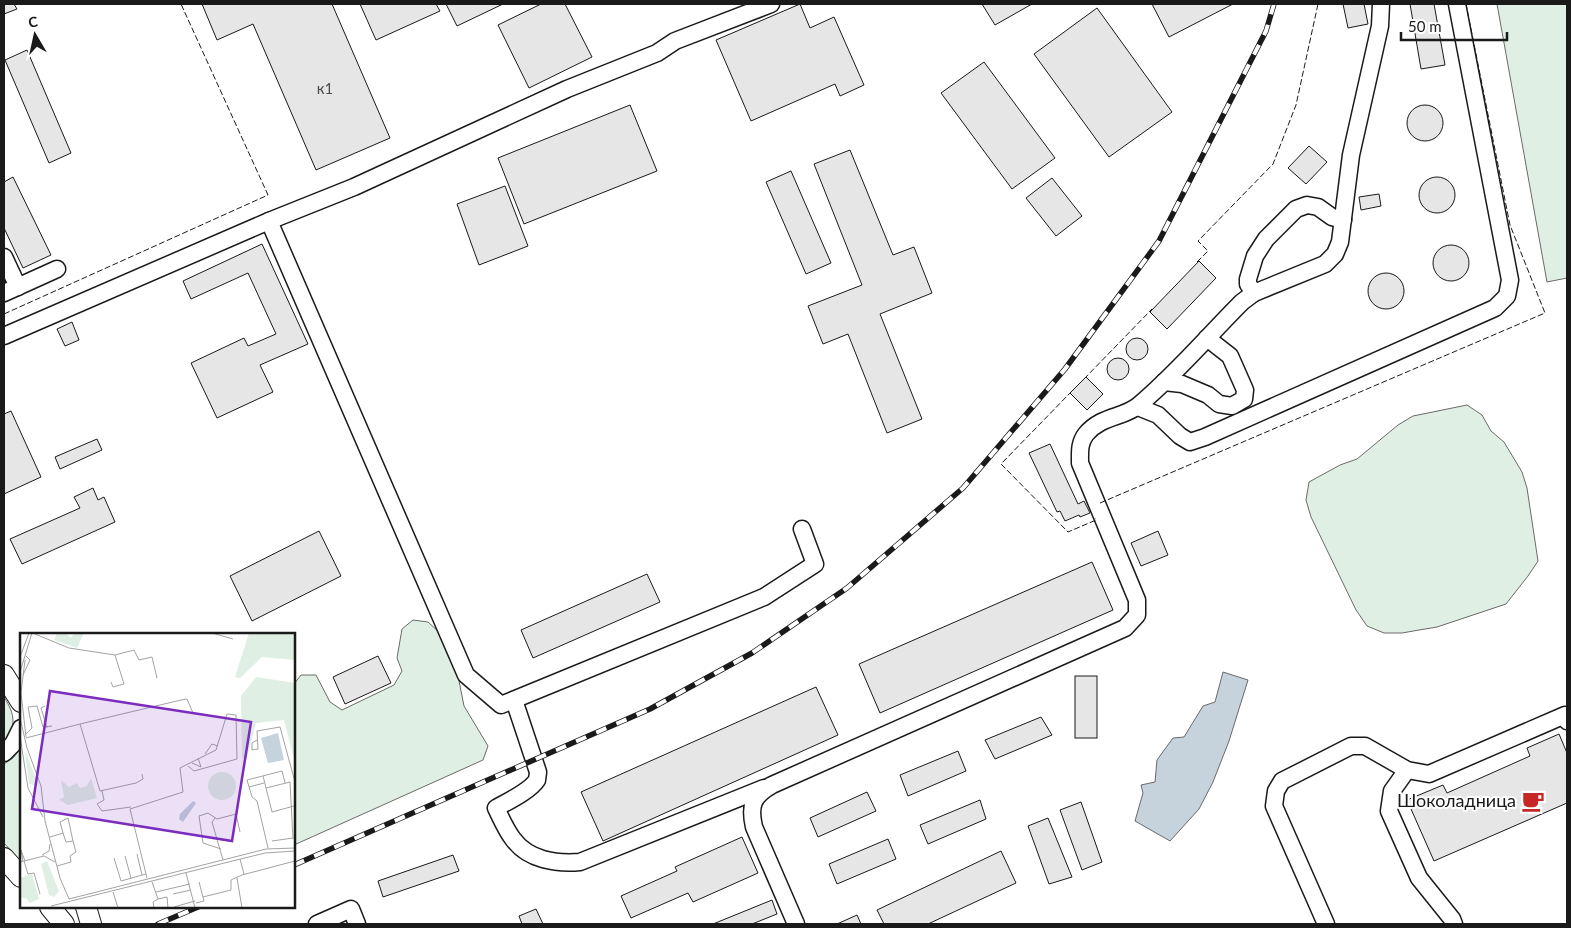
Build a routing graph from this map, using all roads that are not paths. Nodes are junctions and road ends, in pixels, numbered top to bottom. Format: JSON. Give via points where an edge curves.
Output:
{"nodes":[{"id":1,"x":771,"y":4,"type":"edge"},
{"id":2,"x":1381,"y":4,"type":"edge"},
{"id":3,"x":1457,"y":4,"type":"edge"},
{"id":4,"x":1343,"y":220,"type":"junction"},
{"id":5,"x":269,"y":221,"type":"junction"},
{"id":6,"x":4,"y":257,"type":"edge"},
{"id":7,"x":57,"y":269,"type":"dead end"},
{"id":8,"x":11,"y":290,"type":"edge"},
{"id":9,"x":1254,"y":293,"type":"junction"},
{"id":10,"x":4,"y":336,"type":"edge"},
{"id":11,"x":1207,"y":338,"type":"junction"},
{"id":12,"x":1164,"y":382,"type":"junction"},
{"id":13,"x":1138,"y":407,"type":"junction"},
{"id":14,"x":802,"y":529,"type":"dead end"},
{"id":15,"x":13,"y":689,"type":"edge"},
{"id":16,"x":514,"y":700,"type":"junction"},
{"id":17,"x":20,"y":707,"type":"edge"},
{"id":18,"x":1567,"y":722,"type":"edge"},
{"id":19,"x":20,"y":730,"type":"edge"},
{"id":20,"x":4,"y":753,"type":"edge"},
{"id":21,"x":1407,"y":770,"type":"junction"},
{"id":22,"x":772,"y":784,"type":"junction"},
{"id":23,"x":4,"y":858,"type":"edge"},
{"id":24,"x":20,"y":876,"type":"edge"},
{"id":25,"x":51,"y":908,"type":"edge"},
{"id":26,"x":86,"y":908,"type":"edge"},
{"id":27,"x":64,"y":924,"type":"edge"},
{"id":28,"x":91,"y":924,"type":"edge"},
{"id":29,"x":317,"y":924,"type":"edge"},
{"id":30,"x":358,"y":924,"type":"edge"},
{"id":31,"x":796,"y":924,"type":"edge"},
{"id":32,"x":1326,"y":924,"type":"edge"},
{"id":33,"x":1454,"y":924,"type":"edge"}],
"edges":[{"from":1,"to":5,"type":"street","via":[[675,41],[657,53],[567,89],[354,187]]},
{"from":2,"to":4,"type":"street","via":[[1380,26],[1351,155]]},
{"from":3,"to":13,"type":"street","via":[[1510,280],[1507,296],[1495,308],[1190,442],[1158,415]]},
{"from":4,"to":9,"type":"street","via":[[1340,242],[1335,254],[1325,264]]},
{"from":4,"to":9,"type":"street","via":[[1307,204],[1296,209],[1266,239],[1255,256],[1248,279]]},
{"from":5,"to":10,"type":"street"},
{"from":5,"to":16,"type":"street","via":[[466,675],[501,705]]},
{"from":6,"to":8,"type":"street"},
{"from":7,"to":8,"type":"street"},
{"from":9,"to":11,"type":"street"},
{"from":11,"to":12,"type":"street"},
{"from":11,"to":12,"type":"street","via":[[1230,356],[1245,390],[1244,399],[1232,406],[1219,404],[1208,395],[1182,384]]},
{"from":12,"to":13,"type":"street"},
{"from":13,"to":22,"type":"street","via":[[1094,426],[1080,447],[1080,463],[1137,600],[1137,615],[1125,628]]},
{"from":14,"to":16,"type":"street","via":[[814,564],[764,597]]},
{"from":15,"to":17,"type":"street"},
{"from":16,"to":22,"type":"street","via":[[538,772],[537,780],[496,808],[513,840],[524,850],[550,862],[580,862]]},
{"from":18,"to":21,"type":"street","via":[[1565,716],[1429,774]]},
{"from":19,"to":20,"type":"street"},
{"from":21,"to":32,"type":"street","via":[[1365,746],[1351,746],[1282,781],[1276,791],[1274,806]]},
{"from":21,"to":33,"type":"street","via":[[1392,792],[1389,811],[1419,878]]},
{"from":22,"to":31,"type":"street","via":[[759,793],[751,814]]},
{"from":23,"to":24,"type":"main road"},
{"from":25,"to":27,"type":"main road"},
{"from":26,"to":28,"type":"main road"},
{"from":29,"to":30,"type":"street","via":[[351,909]]}]}
